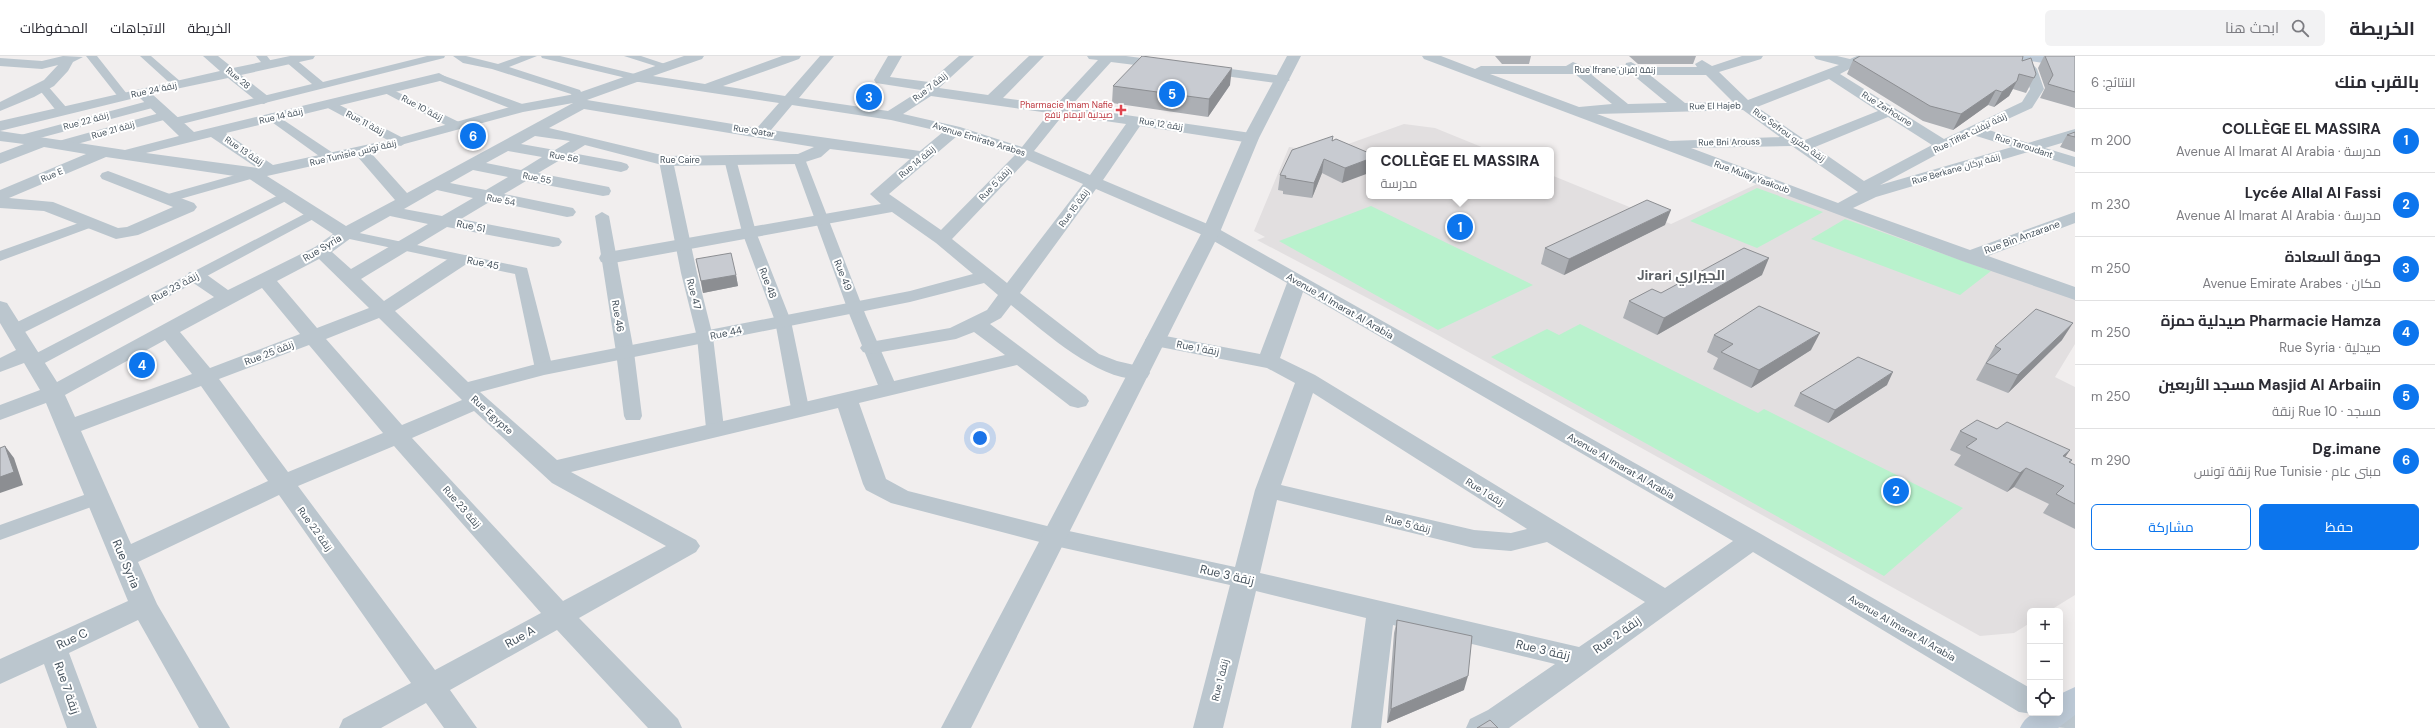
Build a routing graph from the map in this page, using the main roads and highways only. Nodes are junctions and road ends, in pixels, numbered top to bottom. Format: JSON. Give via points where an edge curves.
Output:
{"nodes":[{"id":1,"x":2024,"y":56,"type":"edge"},
{"id":2,"x":2061,"y":56,"type":"edge"},
{"id":3,"x":2075,"y":58,"type":"edge"},
{"id":4,"x":2075,"y":64,"type":"edge"}],
"edges":[{"from":1,"to":4,"type":"main road"},
{"from":2,"to":3,"type":"main road"}]}
